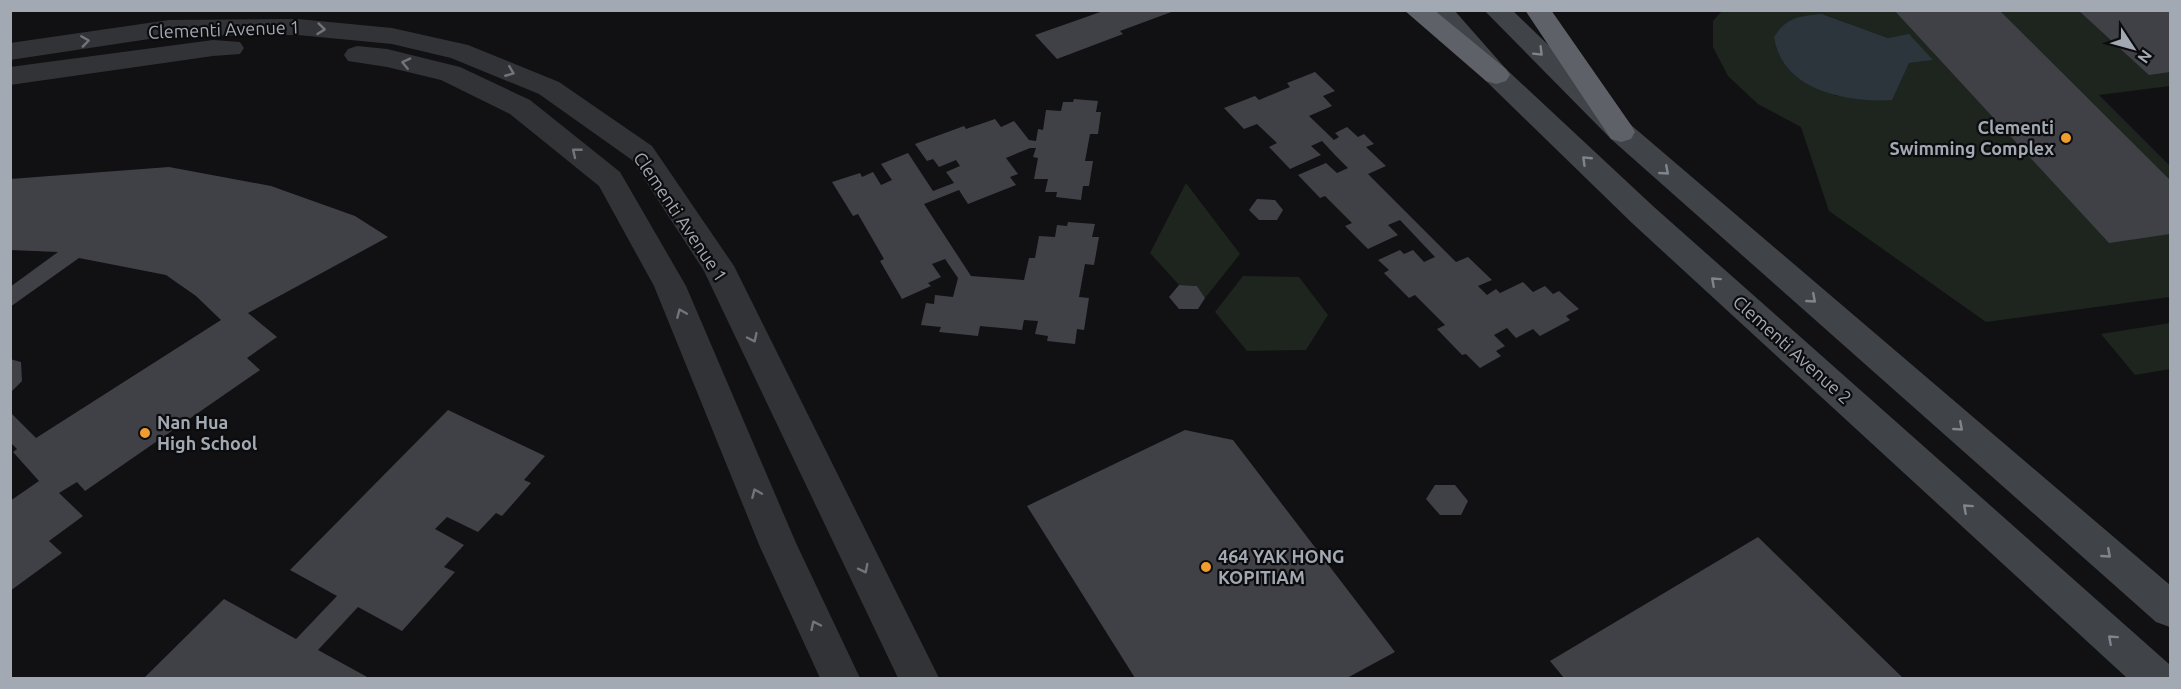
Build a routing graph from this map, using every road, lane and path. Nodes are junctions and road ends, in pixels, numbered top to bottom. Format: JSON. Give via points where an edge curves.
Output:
{"nodes":[{"id":1,"x":1416,"y":10,"type":"edge"},
{"id":2,"x":1439,"y":10,"type":"edge"},
{"id":3,"x":1497,"y":10,"type":"edge"},
{"id":4,"x":1538,"y":10,"type":"edge"},
{"id":5,"x":10,"y":52,"type":"edge"},
{"id":6,"x":1496,"y":75,"type":"junction"},
{"id":7,"x":10,"y":76,"type":"edge"},
{"id":8,"x":1621,"y":132,"type":"junction"},
{"id":9,"x":2170,"y":609,"type":"edge"},
{"id":10,"x":840,"y":678,"type":"edge"},
{"id":11,"x":919,"y":678,"type":"edge"},
{"id":12,"x":2155,"y":678,"type":"edge"}],
"edges":[{"from":1,"to":6,"type":"highway"},
{"from":2,"to":6,"type":"main road","name":"Clementi Avenue 2"},
{"from":3,"to":8,"type":"main road","one_way":true},
{"from":4,"to":8,"type":"highway"},
{"from":5,"to":11,"type":"street","name":"Clementi Avenue 1","one_way":true,"via":[[169,28],[298,27],[392,36],[459,51],[549,88],[642,153],[718,266]]},
{"from":12,"to":6,"type":"main road","name":"Clementi Avenue 2","one_way":true,"via":[[1643,215]]},
{"from":10,"to":7,"type":"street","name":"Clementi Avenue 1","one_way":true,"via":[[779,547],[670,286],[610,179],[520,107],[450,73],[387,58],[291,47],[213,48]]},
{"from":8,"to":9,"type":"main road","one_way":true}]}
